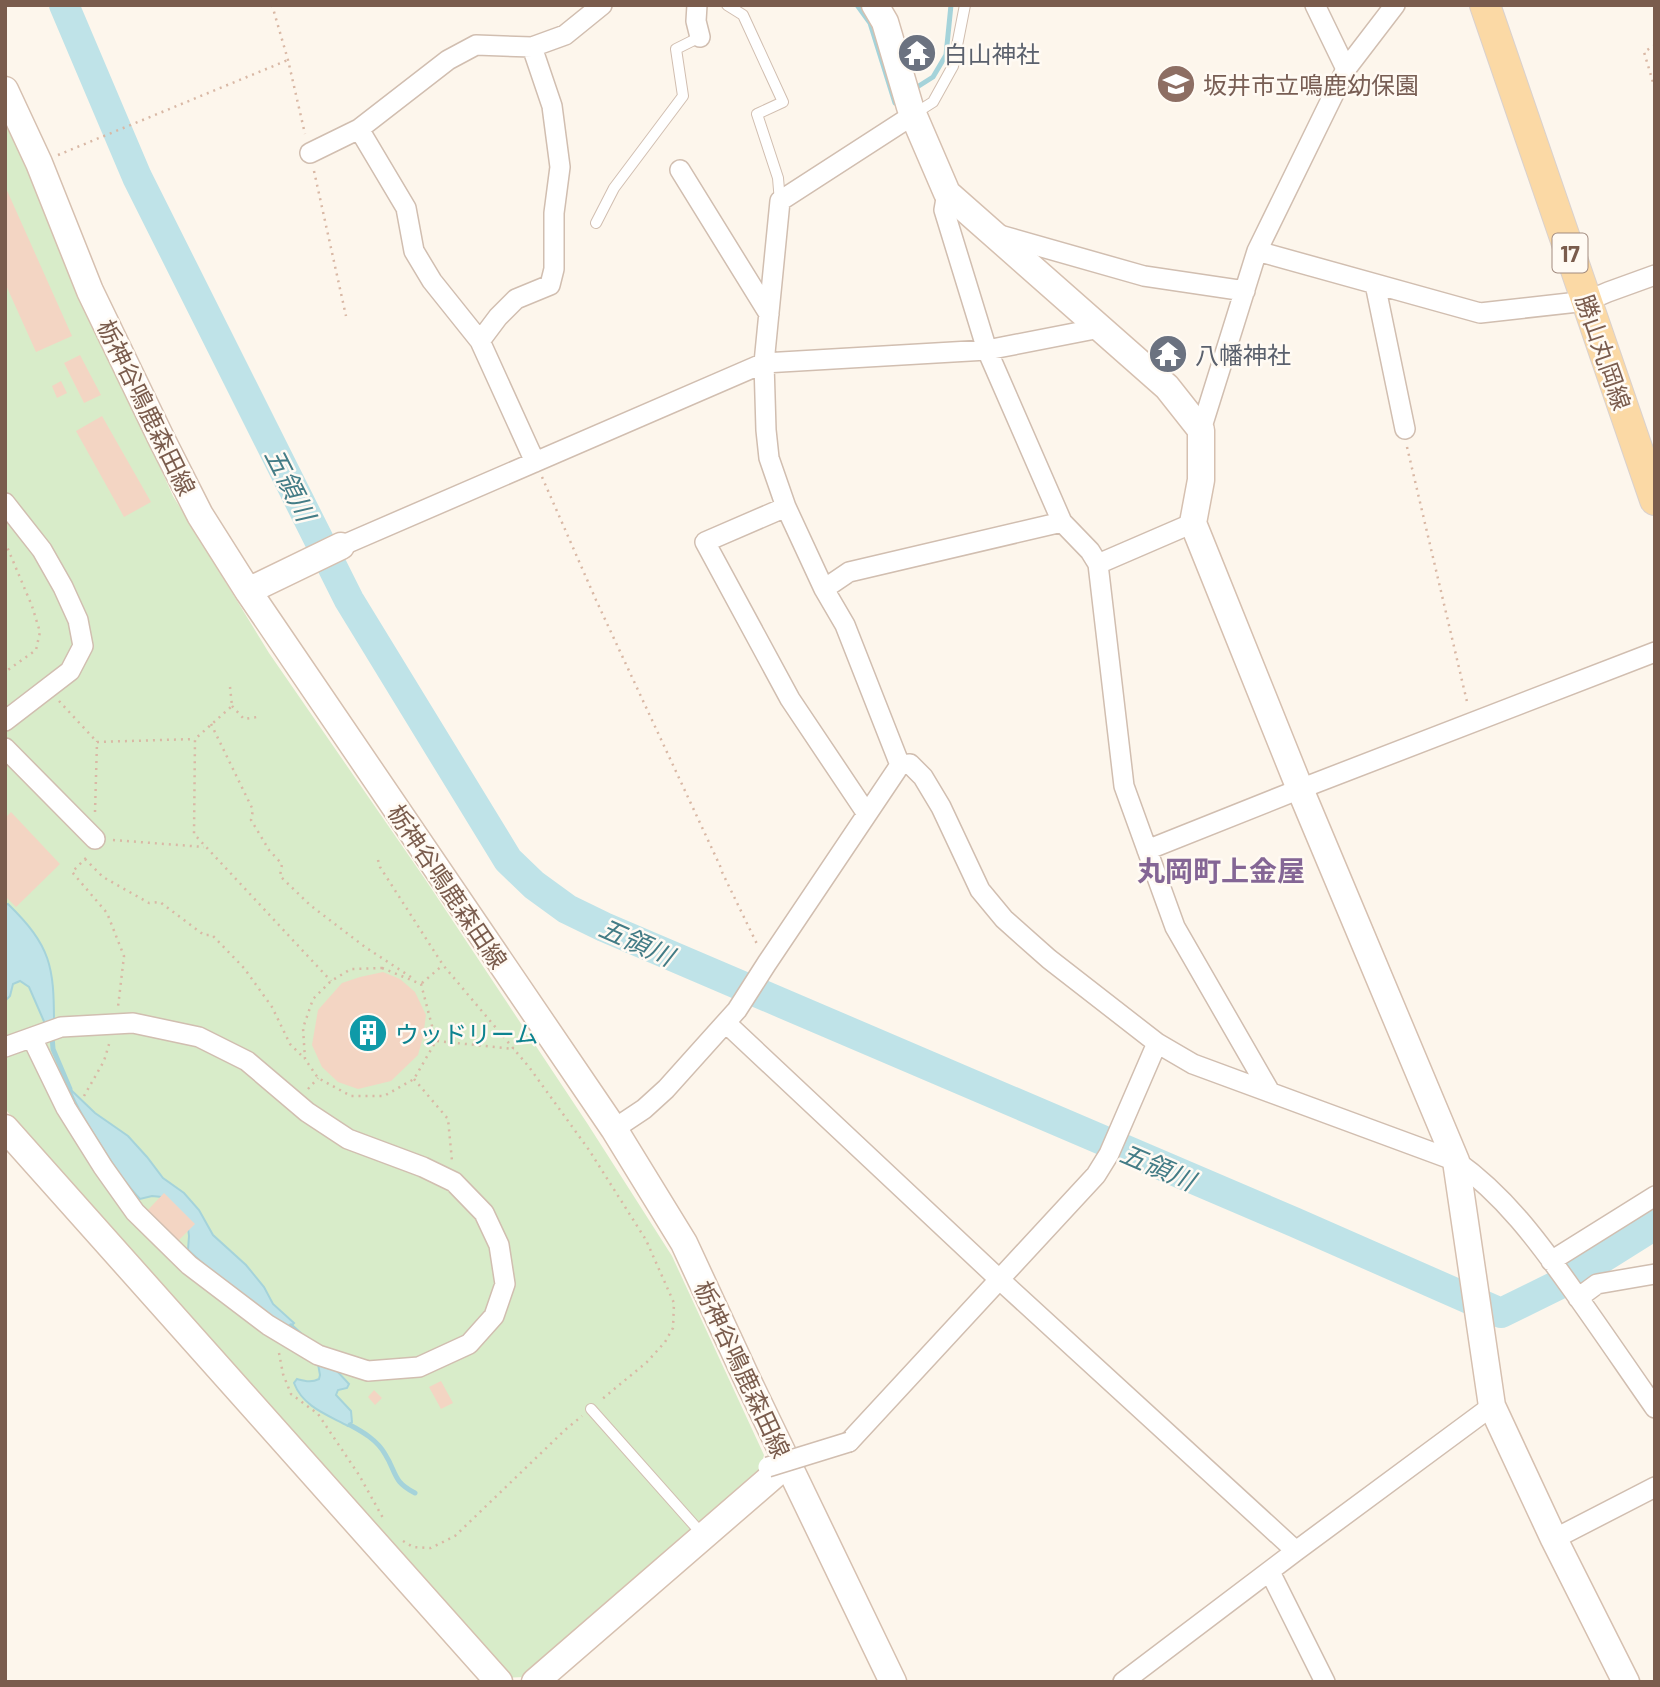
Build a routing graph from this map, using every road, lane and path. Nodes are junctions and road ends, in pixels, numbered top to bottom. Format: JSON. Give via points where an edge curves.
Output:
{"nodes":[{"id":1,"x":272,"y":5,"type":"edge"},
{"id":2,"x":603,"y":5,"type":"edge"},
{"id":3,"x":697,"y":5,"type":"edge"},
{"id":4,"x":727,"y":5,"type":"edge"},
{"id":5,"x":875,"y":5,"type":"edge"},
{"id":6,"x":965,"y":5,"type":"edge"},
{"id":7,"x":1315,"y":5,"type":"edge"},
{"id":8,"x":1395,"y":5,"type":"edge"},
{"id":9,"x":1485,"y":5,"type":"edge"},
{"id":10,"x":701,"y":37,"type":"joint"},
{"id":11,"x":1655,"y":45,"type":"edge"},
{"id":12,"x":532,"y":47,"type":"junction"},
{"id":13,"x":288,"y":60,"type":"junction"},
{"id":14,"x":1346,"y":69,"type":"junction"},
{"id":15,"x":5,"y":89,"type":"edge"},
{"id":16,"x":1655,"y":89,"type":"edge"},
{"id":17,"x":913,"y":115,"type":"junction"},
{"id":18,"x":359,"y":129,"type":"junction"},
{"id":19,"x":310,"y":153,"type":"junction"},
{"id":20,"x":58,"y":155,"type":"dead end"},
{"id":21,"x":681,"y":170,"type":"dead end"},
{"id":22,"x":947,"y":193,"type":"junction"},
{"id":23,"x":780,"y":204,"type":"junction"},
{"id":24,"x":596,"y":223,"type":"dead end"},
{"id":25,"x":992,"y":233,"type":"junction"},
{"id":26,"x":1257,"y":251,"type":"junction"},
{"id":27,"x":1655,"y":275,"type":"edge"},
{"id":28,"x":1374,"y":284,"type":"junction"},
{"id":29,"x":1245,"y":291,"type":"junction"},
{"id":30,"x":1587,"y":301,"type":"junction"},
{"id":31,"x":769,"y":314,"type":"junction"},
{"id":32,"x":346,"y":316,"type":"dead end"},
{"id":33,"x":1100,"y":328,"type":"junction"},
{"id":34,"x":480,"y":341,"type":"junction"},
{"id":35,"x":987,"y":350,"type":"junction"},
{"id":36,"x":764,"y":363,"type":"junction"},
{"id":37,"x":1201,"y":430,"type":"junction"},
{"id":38,"x":1406,"y":438,"type":"joint"},
{"id":39,"x":535,"y":462,"type":"junction"},
{"id":40,"x":1655,"y":500,"type":"edge"},
{"id":41,"x":5,"y":503,"type":"edge"},
{"id":42,"x":786,"y":507,"type":"junction"},
{"id":43,"x":1062,"y":522,"type":"junction"},
{"id":44,"x":1193,"y":523,"type":"junction"},
{"id":45,"x":5,"y":541,"type":"edge"},
{"id":46,"x":341,"y":546,"type":"joint"},
{"id":47,"x":1098,"y":564,"type":"junction"},
{"id":48,"x":824,"y":589,"type":"junction"},
{"id":49,"x":248,"y":591,"type":"junction"},
{"id":50,"x":1655,"y":652,"type":"edge"},
{"id":51,"x":5,"y":672,"type":"edge"},
{"id":52,"x":230,"y":687,"type":"dead end"},
{"id":53,"x":47,"y":689,"type":"junction"},
{"id":54,"x":232,"y":706,"type":"junction"},
{"id":55,"x":257,"y":717,"type":"dead end"},
{"id":56,"x":5,"y":721,"type":"edge"},
{"id":57,"x":1472,"y":723,"type":"junction"},
{"id":58,"x":211,"y":724,"type":"junction"},
{"id":59,"x":195,"y":739,"type":"junction"},
{"id":60,"x":97,"y":742,"type":"junction"},
{"id":61,"x":5,"y":748,"type":"edge"},
{"id":62,"x":900,"y":765,"type":"junction"},
{"id":63,"x":1300,"y":789,"type":"junction"},
{"id":64,"x":867,"y":814,"type":"junction"},
{"id":65,"x":94,"y":839,"type":"junction"},
{"id":66,"x":206,"y":847,"type":"junction"},
{"id":67,"x":1147,"y":850,"type":"junction"},
{"id":68,"x":85,"y":859,"type":"junction"},
{"id":69,"x":766,"y":963,"type":"junction"},
{"id":70,"x":443,"y":965,"type":"dead end"},
{"id":71,"x":331,"y":981,"type":"junction"},
{"id":72,"x":421,"y":984,"type":"junction"},
{"id":73,"x":726,"y":1023,"type":"junction"},
{"id":74,"x":116,"y":1024,"type":"junction"},
{"id":75,"x":32,"y":1038,"type":"junction"},
{"id":76,"x":436,"y":1041,"type":"junction"},
{"id":77,"x":1157,"y":1043,"type":"junction"},
{"id":78,"x":5,"y":1047,"type":"edge"},
{"id":79,"x":514,"y":1049,"type":"dead end"},
{"id":80,"x":305,"y":1059,"type":"junction"},
{"id":81,"x":414,"y":1079,"type":"junction"},
{"id":82,"x":1270,"y":1092,"type":"junction"},
{"id":83,"x":84,"y":1096,"type":"dead end"},
{"id":84,"x":5,"y":1128,"type":"edge"},
{"id":85,"x":614,"y":1129,"type":"junction"},
{"id":86,"x":1456,"y":1161,"type":"junction"},
{"id":87,"x":454,"y":1182,"type":"junction"},
{"id":88,"x":1655,"y":1196,"type":"edge"},
{"id":89,"x":1551,"y":1261,"type":"junction"},
{"id":90,"x":1655,"y":1274,"type":"edge"},
{"id":91,"x":1000,"y":1280,"type":"junction"},
{"id":92,"x":1578,"y":1298,"type":"junction"},
{"id":93,"x":1493,"y":1406,"type":"junction"},
{"id":94,"x":1655,"y":1408,"type":"edge"},
{"id":95,"x":591,"y":1409,"type":"dead end"},
{"id":96,"x":778,"y":1465,"type":"junction"},
{"id":97,"x":1655,"y":1487,"type":"edge"},
{"id":98,"x":703,"y":1536,"type":"junction"},
{"id":99,"x":1554,"y":1538,"type":"junction"},
{"id":100,"x":1296,"y":1550,"type":"junction"},
{"id":101,"x":1270,"y":1572,"type":"junction"},
{"id":102,"x":499,"y":1682,"type":"edge"},
{"id":103,"x":535,"y":1682,"type":"edge"},
{"id":104,"x":893,"y":1682,"type":"edge"},
{"id":105,"x":1123,"y":1682,"type":"edge"},
{"id":106,"x":1325,"y":1682,"type":"edge"},
{"id":107,"x":1626,"y":1682,"type":"edge"}],
"edges":[{"from":1,"to":13,"type":"path"},
{"from":2,"to":12,"type":"street","via":[[565,35]]},
{"from":3,"to":10,"type":"street"},
{"from":4,"to":23,"type":"lane","via":[[743,15],[783,102],[757,114],[778,178]]},
{"from":5,"to":17,"type":"street","via":[[885,22]]},
{"from":6,"to":17,"type":"lane","via":[[953,66],[933,102]]},
{"from":7,"to":14,"type":"street"},
{"from":8,"to":14,"type":"street"},
{"from":9,"to":30,"type":"main road","name":"勝山丸岡線","number":"17"},
{"from":10,"to":24,"type":"lane","via":[[676,49],[683,96],[614,188]]},
{"from":11,"to":16,"type":"path","via":[[1644,52]]},
{"from":12,"to":18,"type":"street","via":[[476,46],[448,60]]},
{"from":12,"to":34,"type":"street","via":[[552,106],[560,167],[554,269],[550,285],[516,299]]},
{"from":13,"to":19,"type":"path"},
{"from":13,"to":20,"type":"path"},
{"from":14,"to":26,"type":"street"},
{"from":15,"to":49,"type":"street","name":"栃神谷鳴鹿森田線","via":[[90,290],[155,426],[200,515]]},
{"from":17,"to":22,"type":"street"},
{"from":17,"to":23,"type":"street"},
{"from":18,"to":19,"type":"street"},
{"from":18,"to":34,"type":"street","via":[[405,208],[414,251]]},
{"from":19,"to":32,"type":"path"},
{"from":21,"to":31,"type":"street"},
{"from":22,"to":25,"type":"street"},
{"from":22,"to":35,"type":"street","via":[[944,209]]},
{"from":23,"to":31,"type":"street"},
{"from":25,"to":29,"type":"street","via":[[1144,276]]},
{"from":25,"to":33,"type":"street"},
{"from":26,"to":28,"type":"street"},
{"from":26,"to":29,"type":"street"},
{"from":27,"to":30,"type":"street"},
{"from":28,"to":30,"type":"street","via":[[1480,313]]},
{"from":28,"to":38,"type":"street"},
{"from":29,"to":37,"type":"street"},
{"from":30,"to":40,"type":"main road","name":"勝山丸岡線","number":"17"},
{"from":31,"to":36,"type":"street"},
{"from":33,"to":35,"type":"street"},
{"from":33,"to":37,"type":"street","via":[[1167,387]]},
{"from":34,"to":39,"type":"street"},
{"from":35,"to":36,"type":"street"},
{"from":35,"to":43,"type":"street"},
{"from":36,"to":39,"type":"street"},
{"from":36,"to":42,"type":"street","via":[[769,458]]},
{"from":37,"to":44,"type":"street","via":[[1201,480]]},
{"from":38,"to":57,"type":"path"},
{"from":39,"to":46,"type":"street"},
{"from":39,"to":69,"type":"path"},
{"from":41,"to":53,"type":"street","via":[[42,550],[78,620],[83,646],[70,671]]},
{"from":42,"to":48,"type":"street"},
{"from":42,"to":64,"type":"street","via":[[705,542],[790,699]]},
{"from":43,"to":47,"type":"street"},
{"from":43,"to":48,"type":"street","via":[[849,572]]},
{"from":44,"to":47,"type":"street"},
{"from":44,"to":63,"type":"street"},
{"from":45,"to":51,"type":"path","via":[[40,632],[36,650]]},
{"from":46,"to":49,"type":"street"},
{"from":47,"to":67,"type":"street","via":[[1124,786]]},
{"from":48,"to":62,"type":"street","via":[[845,625]]},
{"from":49,"to":85,"type":"street","name":"栃神谷鳴鹿森田線"},
{"from":50,"to":57,"type":"street"},
{"from":52,"to":54,"type":"path"},
{"from":53,"to":56,"type":"street"},
{"from":53,"to":60,"type":"path"},
{"from":54,"to":55,"type":"path","via":[[244,719]]},
{"from":54,"to":58,"type":"path"},
{"from":57,"to":63,"type":"street"},
{"from":58,"to":59,"type":"path"},
{"from":58,"to":72,"type":"path","via":[[253,810],[251,820],[282,864],[281,876],[332,922]]},
{"from":59,"to":60,"type":"path"},
{"from":59,"to":66,"type":"path","via":[[194,834]]},
{"from":60,"to":65,"type":"path"},
{"from":61,"to":65,"type":"street"},
{"from":62,"to":64,"type":"street"},
{"from":62,"to":77,"type":"street","via":[[910,764],[923,777],[979,890],[1004,919]]},
{"from":63,"to":67,"type":"street"},
{"from":63,"to":86,"type":"street"},
{"from":64,"to":69,"type":"street"},
{"from":65,"to":66,"type":"path"},
{"from":65,"to":68,"type":"path"},
{"from":66,"to":71,"type":"path"},
{"from":67,"to":82,"type":"street","via":[[1175,927]]},
{"from":68,"to":74,"type":"path","via":[[72,872],[107,913],[124,956]]},
{"from":68,"to":80,"type":"path","via":[[103,877],[149,903],[160,902],[204,935],[212,934],[244,968],[272,1007],[290,1044]]},
{"from":69,"to":73,"type":"street"},
{"from":70,"to":72,"type":"path"},
{"from":71,"to":72,"type":"path","via":[[351,969],[382,968]]},
{"from":71,"to":80,"type":"path","via":[[313,999],[303,1028]]},
{"from":72,"to":76,"type":"path"},
{"from":73,"to":85,"type":"street","via":[[645,1109]]},
{"from":73,"to":91,"type":"street"},
{"from":74,"to":75,"type":"street","via":[[61,1027]]},
{"from":74,"to":83,"type":"path","via":[[104,1061]]},
{"from":74,"to":87,"type":"street","via":[[133,1023],[199,1037],[247,1061],[307,1112],[348,1139]]},
{"from":75,"to":78,"type":"street"},
{"from":75,"to":87,"type":"street","via":[[66,1108],[135,1212],[189,1265],[318,1356],[368,1371],[419,1367],[470,1344],[494,1316],[505,1284],[499,1245],[484,1213]]},
{"from":76,"to":79,"type":"path"},
{"from":76,"to":81,"type":"path"},
{"from":77,"to":82,"type":"street","via":[[1193,1064]]},
{"from":77,"to":91,"type":"street","via":[[1096,1175]]},
{"from":80,"to":81,"type":"path","via":[[317,1078],[351,1096],[384,1096]]},
{"from":81,"to":87,"type":"path","via":[[448,1119]]},
{"from":82,"to":86,"type":"street"},
{"from":84,"to":102,"type":"street"},
{"from":85,"to":96,"type":"street","name":"栃神谷鳴鹿森田線","via":[[684,1242]]},
{"from":86,"to":89,"type":"street","via":[[1506,1204]]},
{"from":86,"to":93,"type":"street"},
{"from":88,"to":89,"type":"street"},
{"from":89,"to":92,"type":"street"},
{"from":90,"to":92,"type":"street","via":[[1597,1284]]},
{"from":91,"to":96,"type":"street","bridge":true,"via":[[849,1442]]},
{"from":91,"to":100,"type":"street"},
{"from":92,"to":94,"type":"street"},
{"from":93,"to":99,"type":"street"},
{"from":93,"to":100,"type":"street"},
{"from":95,"to":98,"type":"lane"},
{"from":96,"to":98,"type":"street"},
{"from":96,"to":104,"type":"street","name":"栃神谷鳴鹿森田線"},
{"from":97,"to":99,"type":"street"},
{"from":98,"to":103,"type":"street"},
{"from":99,"to":107,"type":"street"},
{"from":100,"to":101,"type":"street"},
{"from":101,"to":105,"type":"street"},
{"from":101,"to":106,"type":"street"}]}
